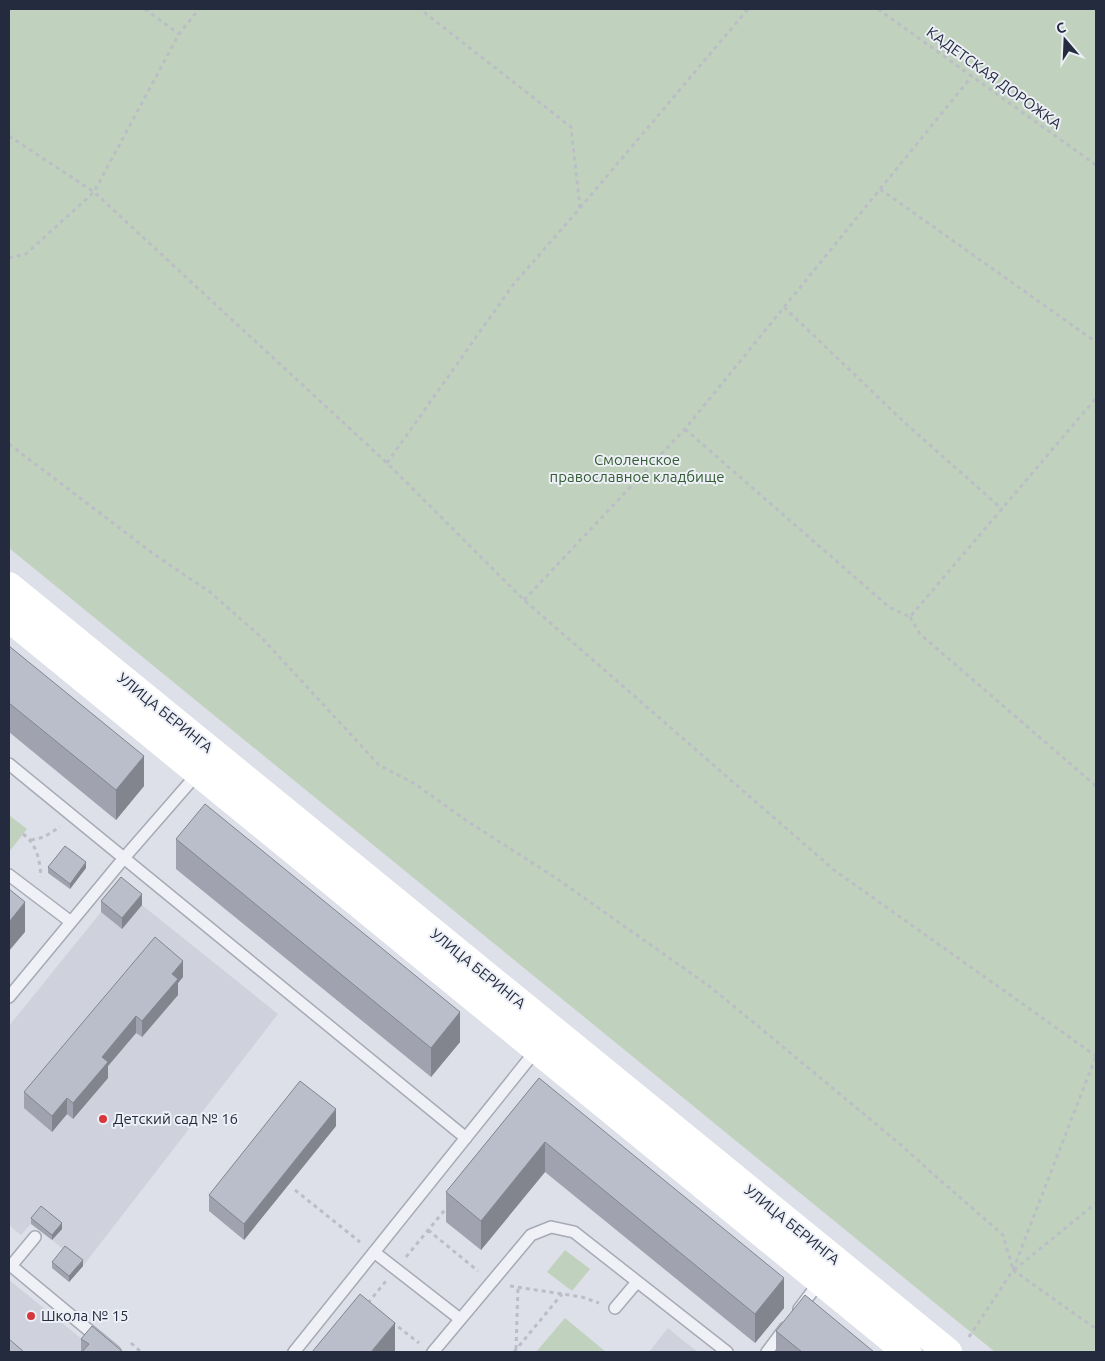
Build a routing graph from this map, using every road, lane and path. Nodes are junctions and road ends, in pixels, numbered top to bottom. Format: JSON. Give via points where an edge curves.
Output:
{"nodes":[{"id":1,"x":145,"y":9,"type":"edge"},
{"id":2,"x":199,"y":9,"type":"edge"},
{"id":3,"x":420,"y":9,"type":"edge"},
{"id":4,"x":748,"y":9,"type":"edge"},
{"id":5,"x":878,"y":9,"type":"edge"},
{"id":6,"x":180,"y":34,"type":"junction"},
{"id":7,"x":972,"y":76,"type":"junction"},
{"id":8,"x":9,"y":136,"type":"edge"},
{"id":9,"x":1096,"y":165,"type":"edge"},
{"id":10,"x":880,"y":189,"type":"junction"},
{"id":11,"x":94,"y":192,"type":"junction"},
{"id":12,"x":580,"y":208,"type":"junction"},
{"id":13,"x":9,"y":258,"type":"edge"},
{"id":14,"x":784,"y":307,"type":"junction"},
{"id":15,"x":1096,"y":342,"type":"edge"},
{"id":16,"x":1096,"y":398,"type":"edge"},
{"id":17,"x":685,"y":429,"type":"junction"},
{"id":18,"x":9,"y":444,"type":"edge"},
{"id":19,"x":387,"y":464,"type":"junction"},
{"id":20,"x":1002,"y":509,"type":"junction"},
{"id":21,"x":9,"y":586,"type":"edge"},
{"id":22,"x":524,"y":600,"type":"junction"},
{"id":23,"x":910,"y":617,"type":"junction"},
{"id":24,"x":9,"y":618,"type":"edge"},
{"id":25,"x":206,"y":763,"type":"junction"},
{"id":26,"x":9,"y":764,"type":"edge"},
{"id":27,"x":1096,"y":786,"type":"edge"},
{"id":28,"x":73,"y":817,"type":"junction"},
{"id":29,"x":23,"y":834,"type":"dead end"},
{"id":30,"x":31,"y":840,"type":"junction"},
{"id":31,"x":124,"y":858,"type":"junction"},
{"id":32,"x":9,"y":875,"type":"edge"},
{"id":33,"x":43,"y":901,"type":"junction"},
{"id":34,"x":71,"y":922,"type":"junction"},
{"id":35,"x":9,"y":997,"type":"edge"},
{"id":36,"x":544,"y":1039,"type":"junction"},
{"id":37,"x":1096,"y":1056,"type":"edge"},
{"id":38,"x":466,"y":1138,"type":"junction"},
{"id":39,"x":295,"y":1190,"type":"dead end"},
{"id":40,"x":452,"y":1201,"type":"edge"},
{"id":41,"x":1096,"y":1202,"type":"edge"},
{"id":42,"x":428,"y":1230,"type":"junction"},
{"id":43,"x":35,"y":1237,"type":"dead end"},
{"id":44,"x":374,"y":1252,"type":"junction"},
{"id":45,"x":10,"y":1265,"type":"edge"},
{"id":46,"x":396,"y":1269,"type":"junction"},
{"id":47,"x":1013,"y":1270,"type":"junction"},
{"id":48,"x":828,"y":1271,"type":"junction"},
{"id":49,"x":492,"y":1282,"type":"junction"},
{"id":50,"x":637,"y":1282,"type":"junction"},
{"id":51,"x":518,"y":1287,"type":"junction"},
{"id":52,"x":562,"y":1294,"type":"junction"},
{"id":53,"x":616,"y":1308,"type":"joint"},
{"id":54,"x":363,"y":1309,"type":"edge"},
{"id":55,"x":460,"y":1319,"type":"junction"},
{"id":56,"x":392,"y":1321,"type":"edge"},
{"id":57,"x":1096,"y":1328,"type":"edge"},
{"id":58,"x":422,"y":1346,"type":"dead end"},
{"id":59,"x":957,"y":1346,"type":"edge"},
{"id":60,"x":515,"y":1351,"type":"edge"},
{"id":61,"x":115,"y":1352,"type":"edge"},
{"id":62,"x":294,"y":1352,"type":"edge"},
{"id":63,"x":433,"y":1352,"type":"edge"},
{"id":64,"x":727,"y":1352,"type":"edge"},
{"id":65,"x":766,"y":1352,"type":"edge"},
{"id":66,"x":907,"y":1352,"type":"edge"}],
"edges":[{"from":1,"to":6,"type":"path"},
{"from":2,"to":6,"type":"path"},
{"from":3,"to":12,"type":"path","via":[[571,127]]},
{"from":4,"to":12,"type":"path"},
{"from":5,"to":7,"type":"path","name":"КАДЕТСКАЯ ДОРОЖКА"},
{"from":6,"to":11,"type":"path"},
{"from":7,"to":9,"type":"path","name":"КАДЕТСКАЯ ДОРОЖКА"},
{"from":7,"to":10,"type":"path"},
{"from":8,"to":11,"type":"path"},
{"from":10,"to":14,"type":"path"},
{"from":10,"to":15,"type":"path"},
{"from":11,"to":13,"type":"path","via":[[26,254]]},
{"from":11,"to":19,"type":"path"},
{"from":12,"to":19,"type":"path","via":[[512,285]]},
{"from":14,"to":17,"type":"path"},
{"from":14,"to":20,"type":"path","via":[[904,422]]},
{"from":16,"to":20,"type":"path"},
{"from":17,"to":22,"type":"path"},
{"from":17,"to":23,"type":"path","via":[[889,607]]},
{"from":18,"to":47,"type":"path","via":[[155,556],[210,592],[261,638],[379,765],[415,784],[556,878],[709,986],[764,1031],[902,1145],[1003,1235]]},
{"from":19,"to":22,"type":"path"},
{"from":20,"to":23,"type":"path"},
{"from":21,"to":25,"type":"street","name":"УЛИЦА БЕРИНГА"},
{"from":22,"to":37,"type":"path","via":[[834,870]]},
{"from":23,"to":27,"type":"path","via":[[920,634]]},
{"from":24,"to":25,"type":"street","name":"УЛИЦА БЕРИНГА"},
{"from":25,"to":31,"type":"lane"},
{"from":25,"to":36,"type":"street","name":"УЛИЦА БЕРИНГА"},
{"from":26,"to":28,"type":"lane"},
{"from":28,"to":30,"type":"path","via":[[44,837]]},
{"from":28,"to":31,"type":"lane"},
{"from":29,"to":30,"type":"path"},
{"from":30,"to":33,"type":"path","via":[[41,867]]},
{"from":31,"to":34,"type":"lane"},
{"from":31,"to":38,"type":"lane"},
{"from":32,"to":33,"type":"lane"},
{"from":33,"to":34,"type":"lane"},
{"from":34,"to":35,"type":"lane"},
{"from":36,"to":38,"type":"lane"},
{"from":36,"to":48,"type":"street","name":"УЛИЦА БЕРИНГА"},
{"from":37,"to":47,"type":"path"},
{"from":38,"to":44,"type":"lane"},
{"from":39,"to":44,"type":"path"},
{"from":40,"to":42,"type":"path"},
{"from":41,"to":47,"type":"path"},
{"from":42,"to":46,"type":"path"},
{"from":42,"to":49,"type":"path"},
{"from":43,"to":45,"type":"lane"},
{"from":44,"to":46,"type":"lane"},
{"from":44,"to":62,"type":"lane"},
{"from":45,"to":61,"type":"lane"},
{"from":46,"to":54,"type":"path"},
{"from":46,"to":55,"type":"lane"},
{"from":47,"to":57,"type":"path"},
{"from":47,"to":59,"type":"path","via":[[972,1333]]},
{"from":48,"to":59,"type":"street","name":"УЛИЦА БЕРИНГА"},
{"from":48,"to":65,"type":"lane"},
{"from":48,"to":66,"type":"street","name":"УЛИЦА БЕРИНГА"},
{"from":49,"to":50,"type":"lane","via":[[532,1235],[551,1227],[574,1232]]},
{"from":49,"to":51,"type":"path"},
{"from":49,"to":55,"type":"lane"},
{"from":50,"to":53,"type":"lane"},
{"from":50,"to":64,"type":"lane"},
{"from":51,"to":52,"type":"path"},
{"from":51,"to":60,"type":"path"},
{"from":52,"to":53,"type":"path"},
{"from":52,"to":60,"type":"path"},
{"from":55,"to":63,"type":"lane"},
{"from":56,"to":58,"type":"path"}]}
